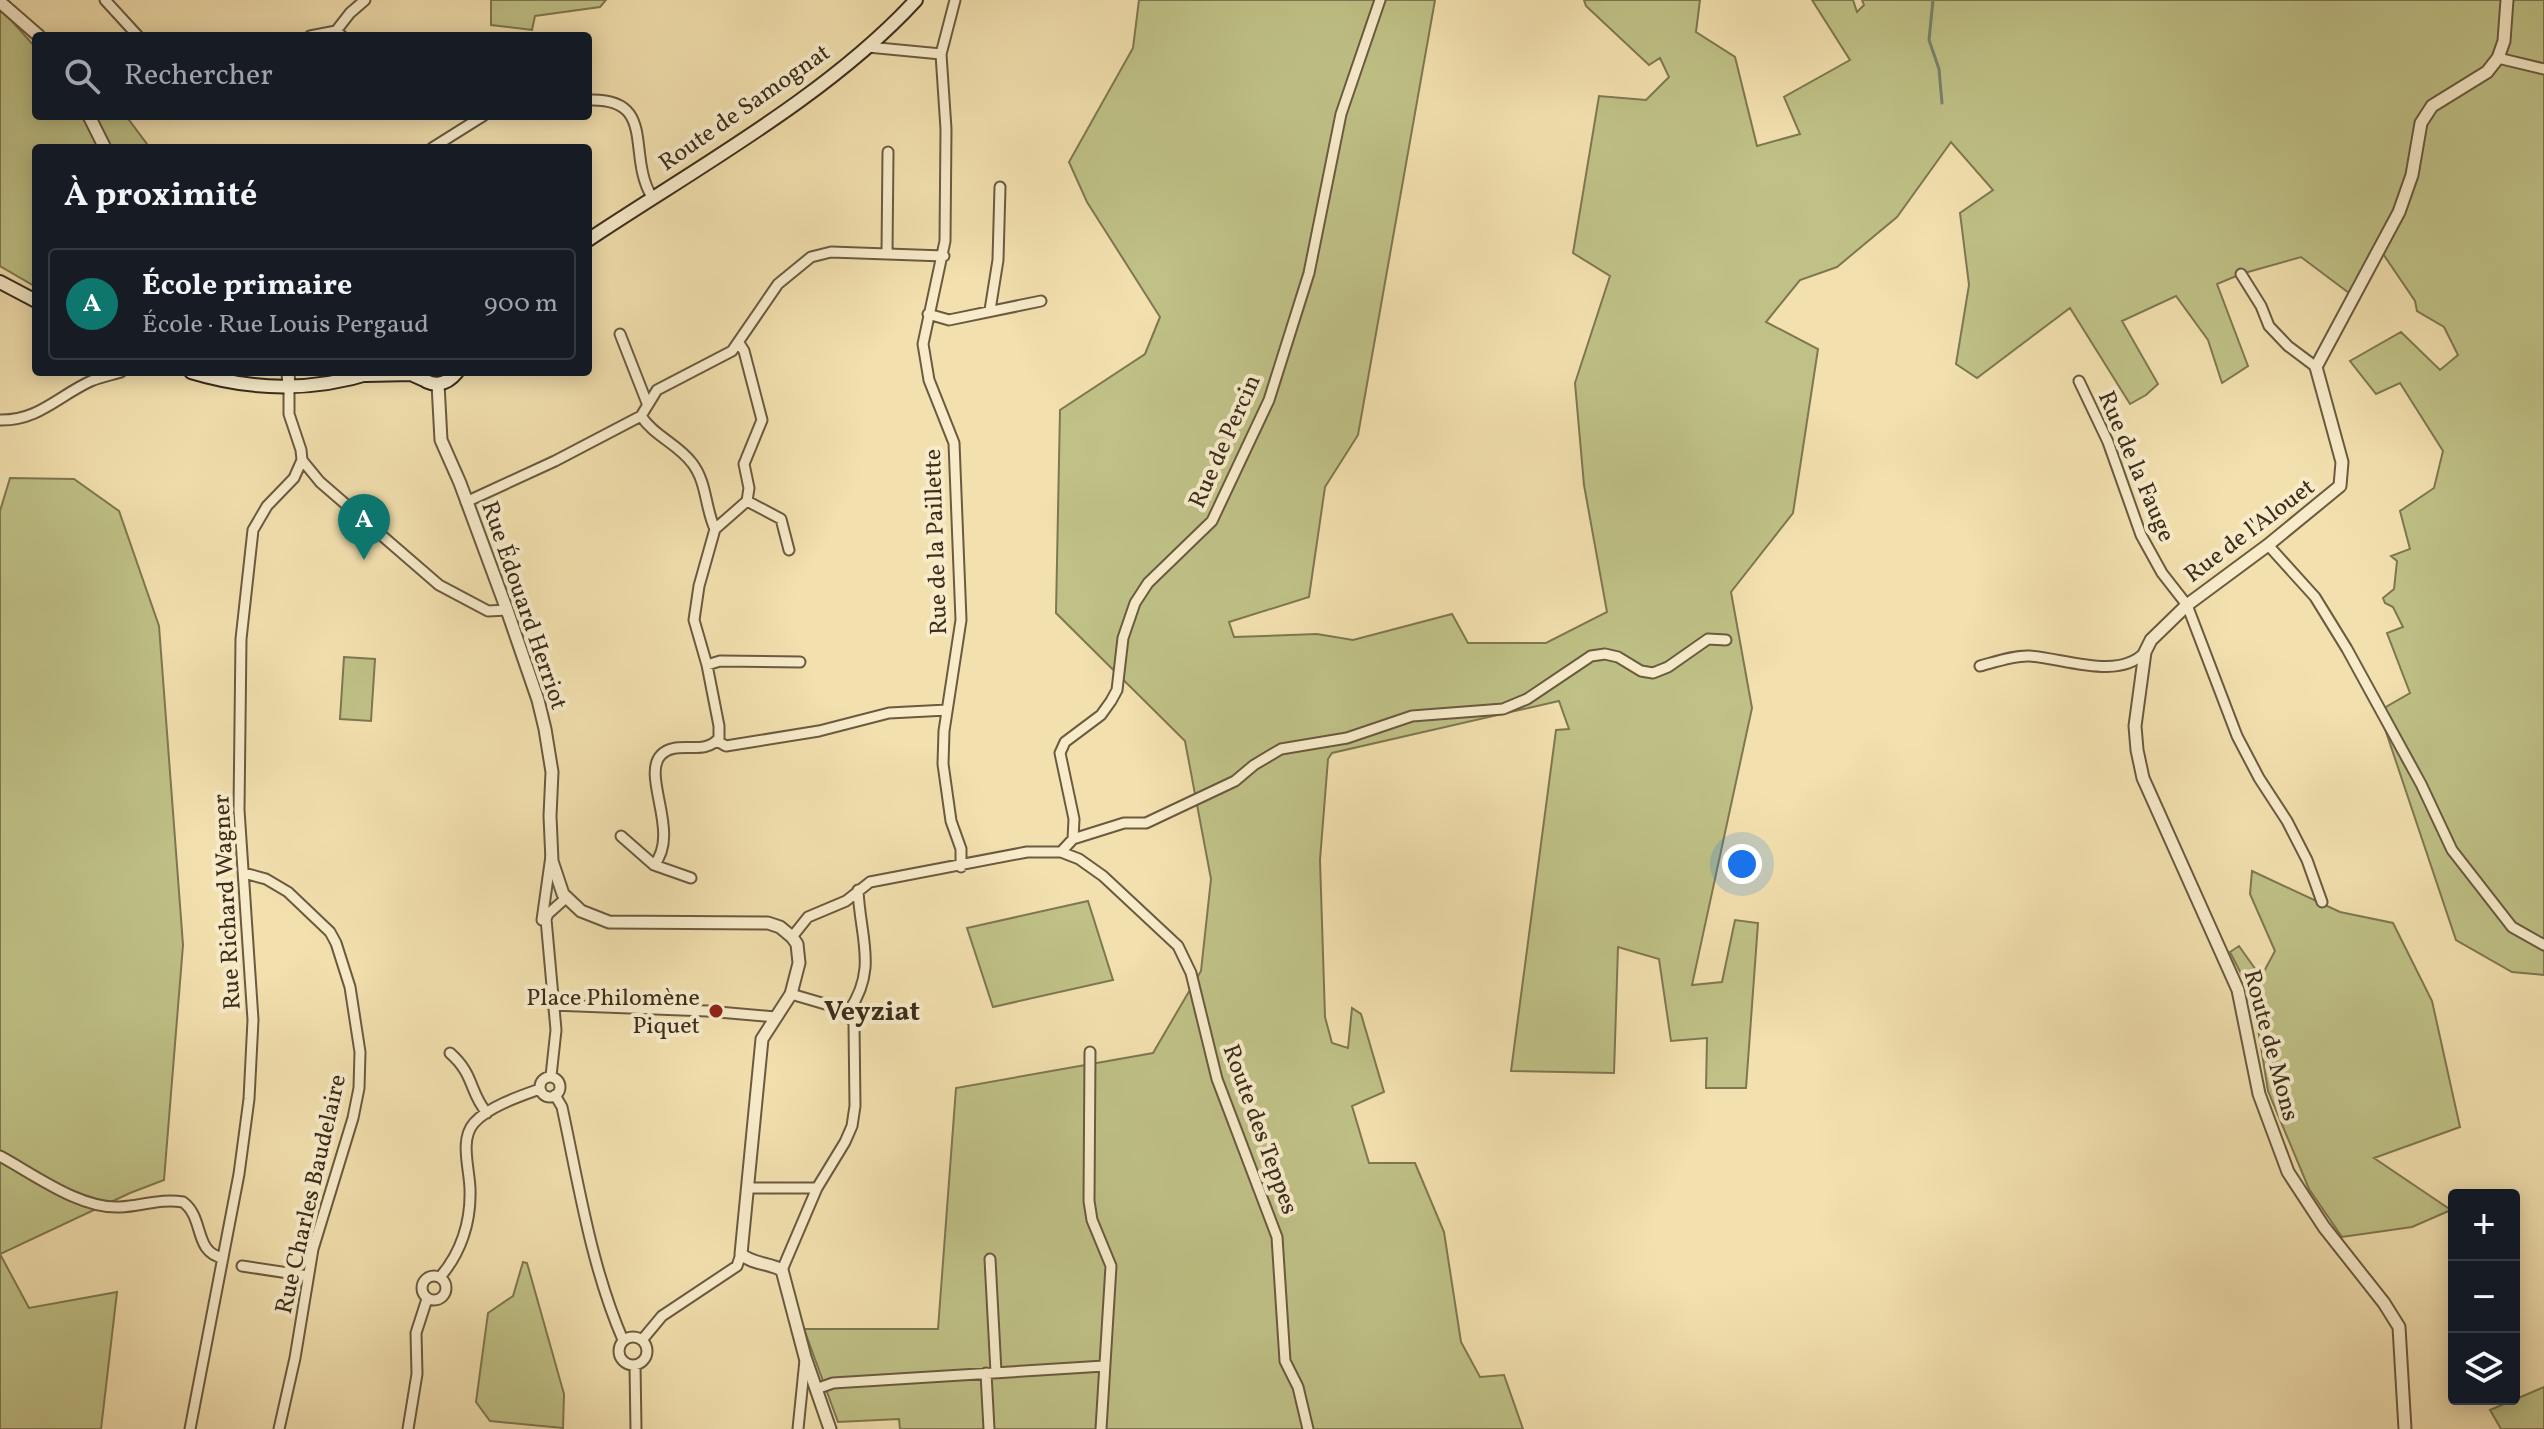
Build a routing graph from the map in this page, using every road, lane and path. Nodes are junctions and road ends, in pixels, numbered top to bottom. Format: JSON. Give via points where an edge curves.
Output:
{"nodes":[{"id":1,"x":105,"y":0,"type":"edge"},
{"id":2,"x":365,"y":0,"type":"edge"},
{"id":3,"x":916,"y":0,"type":"edge"},
{"id":4,"x":955,"y":0,"type":"edge"},
{"id":5,"x":1380,"y":0,"type":"edge"},
{"id":6,"x":2507,"y":0,"type":"edge"},
{"id":7,"x":0,"y":2,"type":"edge"},
{"id":8,"x":34,"y":32,"type":"edge"},
{"id":9,"x":134,"y":32,"type":"edge"},
{"id":10,"x":340,"y":32,"type":"edge"},
{"id":11,"x":868,"y":47,"type":"junction"},
{"id":12,"x":941,"y":54,"type":"junction"},
{"id":13,"x":2498,"y":58,"type":"junction"},
{"id":14,"x":2544,"y":69,"type":"edge"},
{"id":15,"x":592,"y":100,"type":"edge"},
{"id":16,"x":91,"y":120,"type":"edge"},
{"id":17,"x":477,"y":120,"type":"edge"},
{"id":18,"x":103,"y":144,"type":"edge"},
{"id":19,"x":438,"y":144,"type":"edge"},
{"id":20,"x":888,"y":152,"type":"dead end"},
{"id":21,"x":1000,"y":187,"type":"dead end"},
{"id":22,"x":652,"y":197,"type":"junction"},
{"id":23,"x":592,"y":237,"type":"edge"},
{"id":24,"x":887,"y":253,"type":"junction"},
{"id":25,"x":944,"y":256,"type":"junction"},
{"id":26,"x":2241,"y":274,"type":"dead end"},
{"id":27,"x":0,"y":282,"type":"edge"},
{"id":28,"x":32,"y":299,"type":"edge"},
{"id":29,"x":1041,"y":301,"type":"dead end"},
{"id":30,"x":990,"y":310,"type":"junction"},
{"id":31,"x":928,"y":314,"type":"junction"},
{"id":32,"x":620,"y":334,"type":"dead end"},
{"id":33,"x":739,"y":343,"type":"junction"},
{"id":34,"x":2316,"y":367,"type":"junction"},
{"id":35,"x":109,"y":376,"type":"edge"},
{"id":36,"x":206,"y":376,"type":"edge"},
{"id":37,"x":288,"y":376,"type":"edge"},
{"id":38,"x":357,"y":376,"type":"edge"},
{"id":39,"x":419,"y":376,"type":"edge"},
{"id":40,"x":454,"y":376,"type":"edge"},
{"id":41,"x":2079,"y":381,"type":"dead end"},
{"id":42,"x":438,"y":384,"type":"junction"},
{"id":43,"x":289,"y":388,"type":"junction"},
{"id":44,"x":647,"y":403,"type":"junction"},
{"id":45,"x":641,"y":416,"type":"junction"},
{"id":46,"x":0,"y":420,"type":"edge"},
{"id":47,"x":302,"y":460,"type":"junction"},
{"id":48,"x":747,"y":501,"type":"junction"},
{"id":49,"x":466,"y":502,"type":"junction"},
{"id":50,"x":715,"y":529,"type":"junction"},
{"id":51,"x":2268,"y":545,"type":"junction"},
{"id":52,"x":789,"y":550,"type":"dead end"},
{"id":53,"x":2187,"y":605,"type":"junction"},
{"id":54,"x":507,"y":610,"type":"junction"},
{"id":55,"x":1726,"y":640,"type":"dead end"},
{"id":56,"x":2145,"y":652,"type":"junction"},
{"id":57,"x":800,"y":662,"type":"dead end"},
{"id":58,"x":707,"y":665,"type":"junction"},
{"id":59,"x":1980,"y":666,"type":"dead end"},
{"id":60,"x":947,"y":710,"type":"junction"},
{"id":61,"x":717,"y":741,"type":"junction"},
{"id":62,"x":621,"y":836,"type":"dead end"},
{"id":63,"x":1073,"y":839,"type":"junction"},
{"id":64,"x":551,"y":852,"type":"junction"},
{"id":65,"x":1061,"y":852,"type":"junction"},
{"id":66,"x":654,"y":865,"type":"junction"},
{"id":67,"x":961,"y":867,"type":"junction"},
{"id":68,"x":244,"y":873,"type":"junction"},
{"id":69,"x":691,"y":878,"type":"dead end"},
{"id":70,"x":858,"y":890,"type":"junction"},
{"id":71,"x":566,"y":898,"type":"junction"},
{"id":72,"x":2322,"y":902,"type":"dead end"},
{"id":73,"x":546,"y":935,"type":"junction"},
{"id":74,"x":792,"y":937,"type":"junction"},
{"id":75,"x":2544,"y":945,"type":"edge"},
{"id":76,"x":791,"y":994,"type":"junction"},
{"id":77,"x":552,"y":1005,"type":"junction"},
{"id":78,"x":849,"y":1011,"type":"junction"},
{"id":79,"x":775,"y":1017,"type":"junction"},
{"id":80,"x":1090,"y":1052,"type":"dead end"},
{"id":81,"x":450,"y":1053,"type":"dead end"},
{"id":82,"x":551,"y":1076,"type":"junction"},
{"id":83,"x":540,"y":1089,"type":"junction"},
{"id":84,"x":555,"y":1095,"type":"junction"},
{"id":85,"x":487,"y":1113,"type":"junction"},
{"id":86,"x":0,"y":1156,"type":"edge"},
{"id":87,"x":747,"y":1188,"type":"junction"},
{"id":88,"x":817,"y":1188,"type":"junction"},
{"id":89,"x":741,"y":1254,"type":"junction"},
{"id":90,"x":223,"y":1258,"type":"junction"},
{"id":91,"x":990,"y":1259,"type":"dead end"},
{"id":92,"x":242,"y":1266,"type":"dead end"},
{"id":93,"x":782,"y":1270,"type":"junction"},
{"id":94,"x":308,"y":1276,"type":"junction"},
{"id":95,"x":440,"y":1277,"type":"junction"},
{"id":96,"x":427,"y":1299,"type":"junction"},
{"id":97,"x":623,"y":1340,"type":"junction"},
{"id":98,"x":642,"y":1340,"type":"junction"},
{"id":99,"x":805,"y":1357,"type":"junction"},
{"id":100,"x":635,"y":1365,"type":"junction"},
{"id":101,"x":1104,"y":1366,"type":"junction"},
{"id":102,"x":991,"y":1372,"type":"junction"},
{"id":103,"x":816,"y":1389,"type":"junction"},
{"id":104,"x":190,"y":1429,"type":"edge"},
{"id":105,"x":279,"y":1429,"type":"edge"},
{"id":106,"x":408,"y":1429,"type":"edge"},
{"id":107,"x":636,"y":1429,"type":"edge"},
{"id":108,"x":798,"y":1429,"type":"edge"},
{"id":109,"x":830,"y":1429,"type":"edge"},
{"id":110,"x":989,"y":1429,"type":"edge"},
{"id":111,"x":1101,"y":1429,"type":"edge"},
{"id":112,"x":1308,"y":1429,"type":"edge"},
{"id":113,"x":2405,"y":1429,"type":"edge"}],
"edges":[{"from":1,"to":9,"type":"street"},
{"from":2,"to":10,"type":"street"},
{"from":3,"to":11,"type":"main road","name":"Route de Samognat"},
{"from":4,"to":12,"type":"street","name":"Rue de la Paillette"},
{"from":5,"to":63,"type":"street","name":"Rue de Percin","via":[[1341,114],[1309,273],[1269,400],[1212,521],[1148,583],[1135,603],[1111,701],[1065,742],[1060,753]]},
{"from":6,"to":13,"type":"street"},
{"from":7,"to":8,"type":"street"},
{"from":11,"to":12,"type":"street"},
{"from":11,"to":22,"type":"main road","name":"Route de Samognat","via":[[809,93]]},
{"from":12,"to":25,"type":"street","name":"Rue de la Paillette"},
{"from":13,"to":14,"type":"street"},
{"from":13,"to":34,"type":"street","via":[[2487,72],[2432,106],[2421,123],[2399,212]]},
{"from":15,"to":22,"type":"street","via":[[611,101],[629,112]]},
{"from":16,"to":18,"type":"street"},
{"from":17,"to":19,"type":"street"},
{"from":20,"to":24,"type":"street"},
{"from":21,"to":30,"type":"street"},
{"from":22,"to":23,"type":"main road","name":"Route de Samognat"},
{"from":24,"to":25,"type":"street"},
{"from":24,"to":33,"type":"street","via":[[811,257],[772,292]]},
{"from":25,"to":31,"type":"street","name":"Rue de la Paillette"},
{"from":26,"to":34,"type":"street","via":[[2269,326]]},
{"from":27,"to":28,"type":"main road"},
{"from":29,"to":30,"type":"street"},
{"from":30,"to":31,"type":"street","via":[[949,320]]},
{"from":31,"to":60,"type":"street","name":"Rue de la Paillette","via":[[925,367],[954,443],[961,620]]},
{"from":32,"to":44,"type":"street"},
{"from":33,"to":44,"type":"street","via":[[723,357],[657,390]]},
{"from":33,"to":48,"type":"street","via":[[762,420],[744,464]]},
{"from":34,"to":51,"type":"street","name":"Rue de l'Alouet","via":[[2342,462],[2340,486]]},
{"from":35,"to":46,"type":"street","via":[[34,416]]},
{"from":36,"to":43,"type":"main road","via":[[239,385]]},
{"from":37,"to":43,"type":"street"},
{"from":38,"to":43,"type":"main road"},
{"from":39,"to":42,"type":"main road"},
{"from":40,"to":42,"type":"main road"},
{"from":41,"to":53,"type":"street","name":"Rue de la Fauge","via":[[2108,442],[2141,535]]},
{"from":42,"to":49,"type":"street","name":"Rue Édouard Herriot","via":[[441,440]]},
{"from":43,"to":47,"type":"street","via":[[289,414]]},
{"from":44,"to":45,"type":"street"},
{"from":45,"to":49,"type":"street"},
{"from":45,"to":50,"type":"street","via":[[692,462]]},
{"from":47,"to":54,"type":"street","via":[[320,482],[439,585],[483,610]]},
{"from":47,"to":68,"type":"street","name":"Rue Richard Wagner","via":[[294,478],[259,518],[250,543],[240,687]]},
{"from":48,"to":50,"type":"street"},
{"from":48,"to":52,"type":"street","via":[[781,519]]},
{"from":49,"to":54,"type":"street","name":"Rue Édouard Herriot"},
{"from":50,"to":58,"type":"street","via":[[694,620]]},
{"from":51,"to":53,"type":"street","name":"Rue de l'Alouet"},
{"from":51,"to":75,"type":"street","via":[[2315,597],[2421,784],[2452,850],[2512,927]]},
{"from":53,"to":56,"type":"street","name":"Rue de l'Alouet"},
{"from":53,"to":72,"type":"street","name":"Rue de la Fauge","via":[[2225,710],[2307,860]]},
{"from":54,"to":64,"type":"street","name":"Rue Édouard Herriot","via":[[550,753]]},
{"from":55,"to":63,"type":"street","via":[[1708,639],[1653,673],[1618,657],[1591,656],[1503,709],[1412,716],[1347,738],[1281,749],[1235,781],[1146,823],[1124,823]]},
{"from":56,"to":59,"type":"street","via":[[2138,660],[2112,666],[2028,655]]},
{"from":56,"to":113,"type":"street","name":"Route de Mons","via":[[2135,726],[2143,778],[2238,990],[2259,1094],[2288,1172],[2399,1327]]},
{"from":57,"to":58,"type":"street"},
{"from":58,"to":61,"type":"street"},
{"from":60,"to":61,"type":"street","via":[[889,713],[726,746]]},
{"from":60,"to":67,"type":"street","name":"Rue de la Paillette","via":[[944,777]]},
{"from":61,"to":66,"type":"street","via":[[703,748],[671,749],[654,768],[664,826],[662,853]]},
{"from":62,"to":66,"type":"street"},
{"from":63,"to":65,"type":"street"},
{"from":64,"to":71,"type":"street","name":"Rue Édouard Herriot"},
{"from":64,"to":73,"type":"street","via":[[542,908]]},
{"from":65,"to":67,"type":"street","via":[[1027,852]]},
{"from":65,"to":112,"type":"street","name":"Route des Teppes","via":[[1103,876],[1178,946],[1191,973],[1217,1079],[1277,1237],[1285,1361]]},
{"from":66,"to":69,"type":"street"},
{"from":67,"to":70,"type":"street","via":[[870,882]]},
{"from":68,"to":90,"type":"street","name":"Rue Richard Wagner","via":[[251,1074]]},
{"from":68,"to":94,"type":"street","name":"Rue Charles Baudelaire","via":[[288,892],[330,932],[350,987],[360,1052],[359,1088]]},
{"from":70,"to":74,"type":"street","via":[[808,917]]},
{"from":70,"to":78,"type":"street","via":[[866,974]]},
{"from":71,"to":73,"type":"street","via":[[548,914]]},
{"from":71,"to":74,"type":"street","via":[[587,915],[609,922],[768,923]]},
{"from":73,"to":77,"type":"street"},
{"from":74,"to":76,"type":"street","via":[[799,963]]},
{"from":76,"to":78,"type":"street"},
{"from":76,"to":79,"type":"street"},
{"from":77,"to":79,"type":"street"},
{"from":77,"to":82,"type":"street","via":[[556,1041]]},
{"from":78,"to":88,"type":"street","via":[[854,1024],[852,1126]]},
{"from":79,"to":87,"type":"street","via":[[762,1039]]},
{"from":80,"to":101,"type":"street","via":[[1089,1201],[1111,1266]]},
{"from":81,"to":85,"type":"street","via":[[467,1070]]},
{"from":82,"to":83,"type":"street","via":[[540,1082]]},
{"from":82,"to":84,"type":"street","via":[[559,1081]]},
{"from":83,"to":84,"type":"street","via":[[545,1096]]},
{"from":83,"to":85,"type":"street"},
{"from":84,"to":97,"type":"street","via":[[605,1298]]},
{"from":85,"to":95,"type":"street","via":[[471,1125],[465,1146],[467,1225]]},
{"from":86,"to":90,"type":"street","via":[[85,1203],[119,1207],[183,1202],[194,1215],[202,1245]]},
{"from":87,"to":88,"type":"street"},
{"from":87,"to":89,"type":"street"},
{"from":88,"to":93,"type":"street"},
{"from":89,"to":93,"type":"street"},
{"from":89,"to":98,"type":"street","via":[[737,1266],[662,1316]]},
{"from":90,"to":104,"type":"street","name":"Rue Richard Wagner"},
{"from":91,"to":102,"type":"street"},
{"from":92,"to":94,"type":"street"},
{"from":93,"to":99,"type":"street"},
{"from":94,"to":105,"type":"street","name":"Rue Charles Baudelaire"},
{"from":95,"to":96,"type":"street","via":[[426,1278],[421,1291]]},
{"from":95,"to":96,"type":"street","via":[[446,1285],[444,1295]]},
{"from":96,"to":106,"type":"street","via":[[416,1333],[417,1374]]},
{"from":97,"to":98,"type":"street"},
{"from":97,"to":100,"type":"street","via":[[620,1357]]},
{"from":98,"to":100,"type":"street","via":[[647,1352]]},
{"from":99,"to":103,"type":"street"},
{"from":99,"to":108,"type":"street"},
{"from":100,"to":107,"type":"street"},
{"from":101,"to":102,"type":"street"},
{"from":101,"to":111,"type":"street"},
{"from":102,"to":103,"type":"street","via":[[833,1383]]},
{"from":102,"to":110,"type":"street"},
{"from":103,"to":109,"type":"street"}]}
